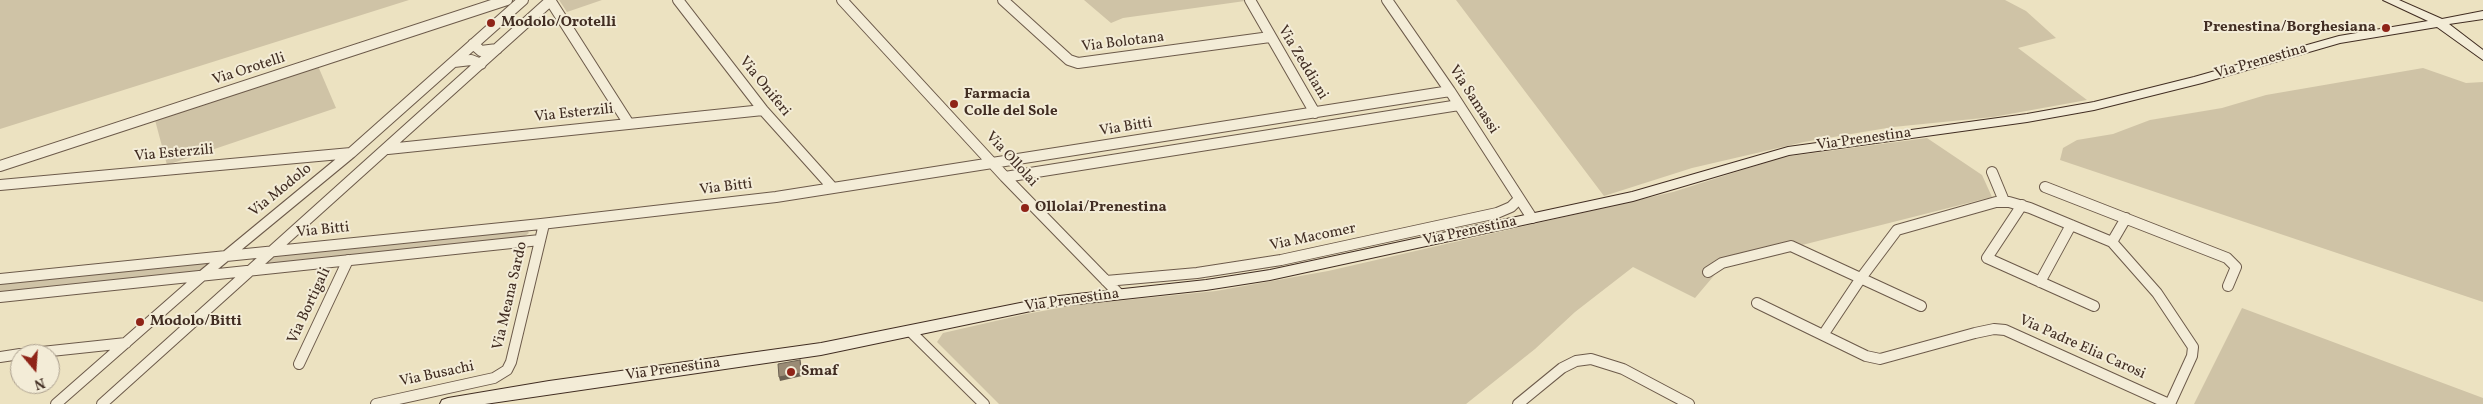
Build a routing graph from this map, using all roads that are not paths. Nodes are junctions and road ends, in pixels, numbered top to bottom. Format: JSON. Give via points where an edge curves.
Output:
{"nodes":[{"id":1,"x":506,"y":0,"type":"edge"},
{"id":2,"x":523,"y":0,"type":"edge"},
{"id":3,"x":550,"y":0,"type":"edge"},
{"id":4,"x":678,"y":0,"type":"edge"},
{"id":5,"x":842,"y":0,"type":"edge"},
{"id":6,"x":1004,"y":0,"type":"edge"},
{"id":7,"x":1250,"y":0,"type":"edge"},
{"id":8,"x":1387,"y":0,"type":"edge"},
{"id":9,"x":2389,"y":0,"type":"edge"},
{"id":10,"x":2483,"y":16,"type":"edge"},
{"id":11,"x":2439,"y":22,"type":"junction"},
{"id":12,"x":1270,"y":37,"type":"junction"},
{"id":13,"x":473,"y":44,"type":"junction"},
{"id":14,"x":497,"y":49,"type":"junction"},
{"id":15,"x":2483,"y":56,"type":"edge"},
{"id":16,"x":452,"y":63,"type":"junction"},
{"id":17,"x":481,"y":64,"type":"junction"},
{"id":18,"x":1450,"y":92,"type":"junction"},
{"id":19,"x":1459,"y":105,"type":"junction"},
{"id":20,"x":764,"y":110,"type":"junction"},
{"id":21,"x":1315,"y":113,"type":"junction"},
{"id":22,"x":629,"y":124,"type":"junction"},
{"id":23,"x":388,"y":149,"type":"junction"},
{"id":24,"x":351,"y":153,"type":"junction"},
{"id":25,"x":993,"y":164,"type":"junction"},
{"id":26,"x":0,"y":166,"type":"edge"},
{"id":27,"x":1992,"y":172,"type":"dead end"},
{"id":28,"x":1006,"y":177,"type":"junction"},
{"id":29,"x":0,"y":185,"type":"edge"},
{"id":30,"x":2045,"y":187,"type":"dead end"},
{"id":31,"x":833,"y":188,"type":"junction"},
{"id":32,"x":1518,"y":199,"type":"junction"},
{"id":33,"x":2004,"y":201,"type":"junction"},
{"id":34,"x":2022,"y":205,"type":"junction"},
{"id":35,"x":1532,"y":218,"type":"junction"},
{"id":36,"x":2126,"y":218,"type":"junction"},
{"id":37,"x":544,"y":224,"type":"junction"},
{"id":38,"x":2071,"y":225,"type":"junction"},
{"id":39,"x":540,"y":240,"type":"junction"},
{"id":40,"x":2112,"y":242,"type":"junction"},
{"id":41,"x":272,"y":251,"type":"junction"},
{"id":42,"x":225,"y":256,"type":"junction"},
{"id":43,"x":348,"y":260,"type":"junction"},
{"id":44,"x":252,"y":270,"type":"junction"},
{"id":45,"x":1708,"y":272,"type":"dead end"},
{"id":46,"x":203,"y":275,"type":"junction"},
{"id":47,"x":1861,"y":278,"type":"junction"},
{"id":48,"x":0,"y":279,"type":"edge"},
{"id":49,"x":1106,"y":281,"type":"junction"},
{"id":50,"x":2040,"y":282,"type":"junction"},
{"id":51,"x":2228,"y":286,"type":"dead end"},
{"id":52,"x":1119,"y":294,"type":"junction"},
{"id":53,"x":0,"y":297,"type":"edge"},
{"id":54,"x":1757,"y":303,"type":"dead end"},
{"id":55,"x":1921,"y":306,"type":"dead end"},
{"id":56,"x":2094,"y":306,"type":"dead end"},
{"id":57,"x":910,"y":332,"type":"junction"},
{"id":58,"x":1823,"y":335,"type":"junction"},
{"id":59,"x":126,"y":343,"type":"junction"},
{"id":60,"x":60,"y":350,"type":"edge"},
{"id":61,"x":299,"y":364,"type":"dead end"},
{"id":62,"x":504,"y":372,"type":"joint"},
{"id":63,"x":56,"y":404,"type":"edge"},
{"id":64,"x":102,"y":404,"type":"edge"},
{"id":65,"x":376,"y":404,"type":"edge"},
{"id":66,"x":448,"y":404,"type":"edge"},
{"id":67,"x":984,"y":404,"type":"edge"},
{"id":68,"x":1518,"y":404,"type":"edge"},
{"id":69,"x":1689,"y":404,"type":"edge"},
{"id":70,"x":2169,"y":404,"type":"edge"}],
"edges":[{"from":1,"to":26,"type":"street","name":"Via Orotelli"},
{"from":2,"to":13,"type":"street","name":"Via Modolo"},
{"from":3,"to":14,"type":"street"},
{"from":3,"to":22,"type":"street"},
{"from":4,"to":20,"type":"street","name":"Via Oniferi"},
{"from":5,"to":25,"type":"street","name":"Via Ollolai"},
{"from":6,"to":12,"type":"street","name":"Via Bolotana","via":[[1069,60],[1078,63]]},
{"from":7,"to":12,"type":"street","name":"Via Zeddiani"},
{"from":8,"to":18,"type":"street","name":"Via Samassi"},
{"from":9,"to":11,"type":"main road"},
{"from":10,"to":11,"type":"main road","name":"Via Prenestina"},
{"from":11,"to":15,"type":"main road"},
{"from":11,"to":35,"type":"main road","name":"Via Prenestina","via":[[2326,43],[2183,84],[2079,109],[1794,150],[1655,190]]},
{"from":12,"to":21,"type":"street","name":"Via Zeddiani"},
{"from":13,"to":14,"type":"street","via":[[481,51]]},
{"from":13,"to":16,"type":"street","name":"Via Modolo"},
{"from":14,"to":17,"type":"street"},
{"from":16,"to":17,"type":"street","via":[[471,60]]},
{"from":16,"to":24,"type":"street","name":"Via Modolo"},
{"from":17,"to":23,"type":"street"},
{"from":18,"to":19,"type":"street","name":"Via Samassi"},
{"from":18,"to":21,"type":"street","name":"Via Bitti"},
{"from":19,"to":28,"type":"street","name":"Via Bitti"},
{"from":19,"to":32,"type":"street","name":"Via Samassi"},
{"from":20,"to":22,"type":"street","name":"Via Esterzili"},
{"from":20,"to":31,"type":"street","name":"Via Oniferi"},
{"from":21,"to":25,"type":"street","name":"Via Bitti"},
{"from":22,"to":23,"type":"street","name":"Via Esterzili"},
{"from":23,"to":41,"type":"street"},
{"from":24,"to":29,"type":"street","name":"Via Esterzili"},
{"from":24,"to":42,"type":"street","name":"Via Modolo"},
{"from":25,"to":28,"type":"street","name":"Via Ollolai"},
{"from":25,"to":31,"type":"street","name":"Via Bitti"},
{"from":27,"to":33,"type":"street"},
{"from":28,"to":49,"type":"street","name":"Via Ollolai"},
{"from":30,"to":36,"type":"street"},
{"from":31,"to":37,"type":"street","name":"Via Bitti"},
{"from":32,"to":35,"type":"street","name":"Via Samassi"},
{"from":32,"to":49,"type":"street","name":"Via Macomer","via":[[1502,212],[1281,260],[1197,273]]},
{"from":33,"to":34,"type":"street"},
{"from":33,"to":47,"type":"street","via":[[1898,230]]},
{"from":34,"to":38,"type":"street"},
{"from":34,"to":50,"type":"street","via":[[1988,258]]},
{"from":35,"to":52,"type":"main road","name":"Via Prenestina","via":[[1270,275]]},
{"from":36,"to":40,"type":"street"},
{"from":36,"to":51,"type":"street","via":[[2230,260],[2236,267]]},
{"from":37,"to":39,"type":"street","name":"Via Meana Sardo"},
{"from":37,"to":41,"type":"street","name":"Via Bitti"},
{"from":38,"to":40,"type":"street"},
{"from":38,"to":50,"type":"street"},
{"from":39,"to":43,"type":"street","name":"Via Bitti"},
{"from":39,"to":62,"type":"street","name":"Via Meana Sardo","via":[[511,362]]},
{"from":40,"to":70,"type":"street","via":[[2157,293],[2192,344],[2192,356]]},
{"from":41,"to":42,"type":"street","name":"Via Bitti"},
{"from":41,"to":44,"type":"street"},
{"from":42,"to":46,"type":"street","name":"Via Modolo"},
{"from":42,"to":48,"type":"street","name":"Via Bitti"},
{"from":43,"to":44,"type":"street","name":"Via Bitti"},
{"from":43,"to":61,"type":"street","name":"Via Bortigali"},
{"from":44,"to":46,"type":"street","name":"Via Bitti"},
{"from":44,"to":64,"type":"street"},
{"from":45,"to":47,"type":"street","via":[[1722,263],[1791,246]]},
{"from":46,"to":53,"type":"street","name":"Via Bitti"},
{"from":46,"to":59,"type":"street","name":"Via Modolo"},
{"from":47,"to":55,"type":"street"},
{"from":47,"to":58,"type":"street"},
{"from":49,"to":52,"type":"street","name":"Via Ollolai"},
{"from":50,"to":56,"type":"street"},
{"from":52,"to":57,"type":"main road","name":"Via Prenestina","via":[[1044,303]]},
{"from":54,"to":58,"type":"street","name":"Via Padre Elia Carosi"},
{"from":57,"to":66,"type":"main road","name":"Via Prenestina","via":[[792,353]]},
{"from":57,"to":67,"type":"street"},
{"from":58,"to":70,"type":"street","name":"Via Padre Elia Carosi","via":[[1869,357],[1884,359],[1970,334],[2002,329]]},
{"from":59,"to":60,"type":"street"},
{"from":59,"to":63,"type":"street","name":"Via Modolo"},
{"from":62,"to":65,"type":"street","name":"Via Busachi","via":[[490,379]]},
{"from":68,"to":69,"type":"street","via":[[1562,368],[1591,359],[1623,370]]}]}
